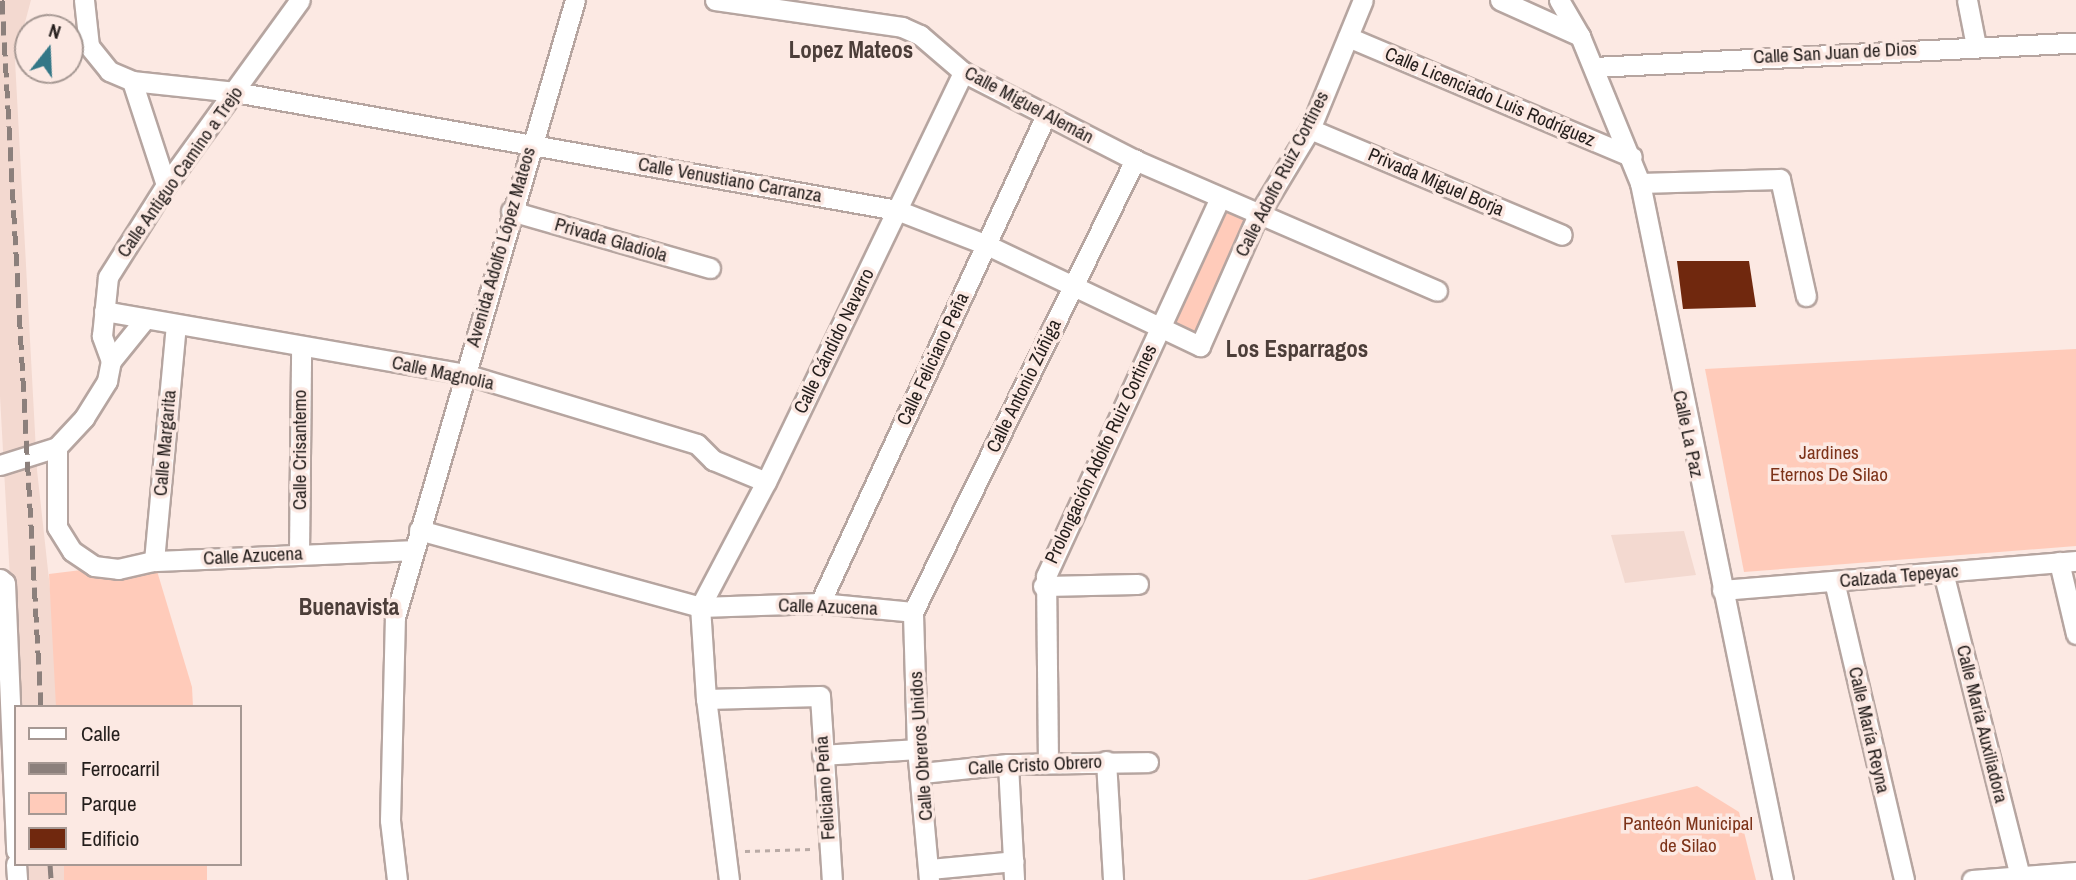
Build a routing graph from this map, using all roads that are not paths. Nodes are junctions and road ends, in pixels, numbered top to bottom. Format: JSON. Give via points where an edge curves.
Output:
{"nodes":[{"id":1,"x":84,"y":0,"type":"edge"},
{"id":2,"x":300,"y":0,"type":"edge"},
{"id":3,"x":575,"y":0,"type":"edge"},
{"id":4,"x":715,"y":0,"type":"edge"},
{"id":5,"x":1363,"y":0,"type":"edge"},
{"id":6,"x":1500,"y":0,"type":"edge"},
{"id":7,"x":1559,"y":0,"type":"edge"},
{"id":8,"x":1967,"y":0,"type":"edge"},
{"id":9,"x":1580,"y":36,"type":"junction"},
{"id":10,"x":1348,"y":37,"type":"junction"},
{"id":11,"x":2076,"y":43,"type":"edge"},
{"id":12,"x":1976,"y":46,"type":"junction"},
{"id":13,"x":1594,"y":67,"type":"junction"},
{"id":14,"x":963,"y":72,"type":"junction"},
{"id":15,"x":132,"y":81,"type":"junction"},
{"id":16,"x":235,"y":92,"type":"junction"},
{"id":17,"x":1046,"y":115,"type":"junction"},
{"id":18,"x":1310,"y":129,"type":"junction"},
{"id":19,"x":530,"y":145,"type":"junction"},
{"id":20,"x":1632,"y":157,"type":"junction"},
{"id":21,"x":1135,"y":160,"type":"junction"},
{"id":22,"x":1640,"y":183,"type":"junction"},
{"id":23,"x":166,"y":186,"type":"junction"},
{"id":24,"x":1219,"y":200,"type":"junction"},
{"id":25,"x":897,"y":209,"type":"junction"},
{"id":26,"x":511,"y":212,"type":"junction"},
{"id":27,"x":1257,"y":217,"type":"junction"},
{"id":28,"x":1562,"y":235,"type":"dead end"},
{"id":29,"x":987,"y":245,"type":"junction"},
{"id":30,"x":710,"y":268,"type":"dead end"},
{"id":31,"x":1072,"y":287,"type":"junction"},
{"id":32,"x":1437,"y":291,"type":"dead end"},
{"id":33,"x":1806,"y":296,"type":"dead end"},
{"id":34,"x":104,"y":311,"type":"junction"},
{"id":35,"x":145,"y":318,"type":"junction"},
{"id":36,"x":176,"y":325,"type":"junction"},
{"id":37,"x":1160,"y":326,"type":"junction"},
{"id":38,"x":1200,"y":346,"type":"joint"},
{"id":39,"x":301,"y":347,"type":"junction"},
{"id":40,"x":111,"y":361,"type":"junction"},
{"id":41,"x":465,"y":374,"type":"junction"},
{"id":42,"x":57,"y":447,"type":"junction"},
{"id":43,"x":0,"y":466,"type":"edge"},
{"id":44,"x":766,"y":482,"type":"junction"},
{"id":45,"x":419,"y":530,"type":"junction"},
{"id":46,"x":413,"y":550,"type":"junction"},
{"id":47,"x":299,"y":553,"type":"junction"},
{"id":48,"x":154,"y":561,"type":"junction"},
{"id":49,"x":2068,"y":562,"type":"edge"},
{"id":50,"x":1943,"y":572,"type":"junction"},
{"id":51,"x":0,"y":579,"type":"edge"},
{"id":52,"x":1834,"y":581,"type":"junction"},
{"id":53,"x":1138,"y":584,"type":"dead end"},
{"id":54,"x":1043,"y":586,"type":"junction"},
{"id":55,"x":1721,"y":590,"type":"junction"},
{"id":56,"x":820,"y":603,"type":"junction"},
{"id":57,"x":700,"y":607,"type":"junction"},
{"id":58,"x":913,"y":612,"type":"junction"},
{"id":59,"x":2076,"y":634,"type":"edge"},
{"id":60,"x":706,"y":699,"type":"junction"},
{"id":61,"x":917,"y":749,"type":"junction"},
{"id":62,"x":822,"y":755,"type":"junction"},
{"id":63,"x":1106,"y":761,"type":"junction"},
{"id":64,"x":1148,"y":762,"type":"dead end"},
{"id":65,"x":1048,"y":763,"type":"junction"},
{"id":66,"x":1008,"y":764,"type":"junction"},
{"id":67,"x":922,"y":773,"type":"junction"},
{"id":68,"x":14,"y":802,"type":"edge"},
{"id":69,"x":1014,"y":871,"type":"edge"},
{"id":70,"x":2076,"y":872,"type":"edge"},
{"id":71,"x":930,"y":874,"type":"edge"},
{"id":72,"x":2021,"y":878,"type":"edge"},
{"id":73,"x":397,"y":879,"type":"edge"},
{"id":74,"x":729,"y":880,"type":"edge"},
{"id":75,"x":832,"y":880,"type":"edge"},
{"id":76,"x":1113,"y":880,"type":"edge"},
{"id":77,"x":1783,"y":880,"type":"edge"},
{"id":78,"x":1904,"y":880,"type":"edge"},
{"id":79,"x":1972,"y":880,"type":"edge"}],
"edges":[{"from":1,"to":15,"type":"street","via":[[89,46],[109,71]]},
{"from":2,"to":16,"type":"street","name":"Calle Antiguo Camino a Trejo"},
{"from":3,"to":19,"type":"street","name":"Avenida Adolfo López Mateos"},
{"from":4,"to":14,"type":"street","name":"Calle Miguel Alemán","via":[[902,27],[920,35]]},
{"from":5,"to":10,"type":"street","name":"Calle Adolfo Ruiz Cortines"},
{"from":6,"to":9,"type":"street"},
{"from":7,"to":9,"type":"street","name":"Calle La Paz"},
{"from":8,"to":12,"type":"street"},
{"from":9,"to":13,"type":"street","name":"Calle La Paz"},
{"from":10,"to":18,"type":"street","name":"Calle Adolfo Ruiz Cortines"},
{"from":10,"to":20,"type":"street","name":"Calle Licenciado Luis Rodríguez"},
{"from":11,"to":12,"type":"street","name":"Calle San Juan de Dios"},
{"from":12,"to":13,"type":"street","name":"Calle San Juan de Dios"},
{"from":13,"to":20,"type":"street","name":"Calle La Paz"},
{"from":14,"to":17,"type":"street","name":"Calle Miguel Alemán"},
{"from":14,"to":25,"type":"street","name":"Calle Cándido Navarro"},
{"from":15,"to":16,"type":"street","name":"Calle Venustiano Carranza"},
{"from":15,"to":23,"type":"street"},
{"from":16,"to":19,"type":"street","name":"Calle Venustiano Carranza"},
{"from":16,"to":23,"type":"street","name":"Calle Antiguo Camino a Trejo"},
{"from":17,"to":21,"type":"street","name":"Calle Miguel Alemán"},
{"from":17,"to":29,"type":"street","name":"Calle Feliciano Peña"},
{"from":18,"to":27,"type":"street","name":"Calle Adolfo Ruiz Cortines"},
{"from":18,"to":28,"type":"street","name":"Privada Miguel Borja"},
{"from":19,"to":25,"type":"street","name":"Calle Venustiano Carranza"},
{"from":19,"to":26,"type":"street","name":"Avenida Adolfo López Mateos"},
{"from":20,"to":22,"type":"street","name":"Calle La Paz"},
{"from":21,"to":24,"type":"street","name":"Calle Miguel Alemán"},
{"from":21,"to":31,"type":"street","name":"Calle Antonio Zúñiga"},
{"from":22,"to":33,"type":"street","via":[[1780,179]]},
{"from":22,"to":55,"type":"street","name":"Calle La Paz"},
{"from":23,"to":34,"type":"street","name":"Calle Antiguo Camino a Trejo","via":[[108,277]]},
{"from":24,"to":27,"type":"street","name":"Calle Miguel Alemán"},
{"from":24,"to":37,"type":"street","name":"Prolongación Adolfo Ruiz Cortines"},
{"from":25,"to":29,"type":"street","name":"Calle Venustiano Carranza"},
{"from":25,"to":44,"type":"street","name":"Calle Cándido Navarro"},
{"from":26,"to":30,"type":"street","name":"Privada Gladiola"},
{"from":26,"to":41,"type":"street","name":"Avenida Adolfo López Mateos"},
{"from":27,"to":32,"type":"street","name":"Calle Miguel Alemán"},
{"from":27,"to":38,"type":"street","name":"Calle Adolfo Ruiz Cortines"},
{"from":29,"to":31,"type":"street","name":"Calle Venustiano Carranza"},
{"from":29,"to":56,"type":"street","name":"Calle Feliciano Peña"},
{"from":31,"to":37,"type":"street","name":"Calle Venustiano Carranza"},
{"from":31,"to":58,"type":"street","name":"Calle Antonio Zúñiga"},
{"from":34,"to":35,"type":"street","name":"Calle Magnolia"},
{"from":34,"to":40,"type":"street","name":"Calle Antiguo Camino a Trejo","via":[[102,336]]},
{"from":35,"to":36,"type":"street","name":"Calle Magnolia"},
{"from":35,"to":40,"type":"street"},
{"from":36,"to":39,"type":"street","name":"Calle Magnolia"},
{"from":36,"to":48,"type":"street","name":"Calle Margarita"},
{"from":37,"to":38,"type":"street","name":"Calle Venustiano Carranza"},
{"from":37,"to":54,"type":"street","name":"Prolongación Adolfo Ruiz Cortines"},
{"from":39,"to":41,"type":"street","name":"Calle Magnolia"},
{"from":39,"to":47,"type":"street","name":"Calle Crisantemo"},
{"from":40,"to":42,"type":"street","via":[[107,381],[84,418]]},
{"from":41,"to":44,"type":"street","name":"Calle Magnolia","via":[[697,444],[713,460]]},
{"from":41,"to":45,"type":"street","name":"Avenida Adolfo López Mateos"},
{"from":42,"to":43,"type":"street"},
{"from":42,"to":48,"type":"street","name":"Calle Azucena","via":[[57,527],[72,551],[94,566],[118,569]]},
{"from":44,"to":57,"type":"street","name":"Calle Cándido Navarro"},
{"from":45,"to":46,"type":"street","name":"Avenida Adolfo López Mateos"},
{"from":45,"to":57,"type":"street","name":"Calle Azucena"},
{"from":46,"to":47,"type":"street","name":"Calle Azucena"},
{"from":46,"to":73,"type":"street","name":"Avenida Adolfo López Mateos","via":[[395,617],[390,820]]},
{"from":47,"to":48,"type":"street","name":"Calle Azucena"},
{"from":49,"to":50,"type":"street","name":"Calzada Tepeyac"},
{"from":49,"to":59,"type":"street"},
{"from":50,"to":52,"type":"street","name":"Calzada Tepeyac"},
{"from":50,"to":72,"type":"street","name":"Calle María Auxiliadora"},
{"from":51,"to":68,"type":"street","via":[[5,583]]},
{"from":52,"to":55,"type":"street","name":"Calzada Tepeyac"},
{"from":52,"to":78,"type":"street","name":"Calle María Reyna"},
{"from":53,"to":54,"type":"street"},
{"from":54,"to":65,"type":"street","name":"Prolongación Adolfo Ruiz Cortines"},
{"from":55,"to":77,"type":"street","name":"Calle La Paz"},
{"from":56,"to":57,"type":"street","name":"Calle Azucena"},
{"from":56,"to":58,"type":"street","name":"Calle Azucena"},
{"from":57,"to":60,"type":"street"},
{"from":58,"to":61,"type":"street","name":"Calle Obreros Unidos"},
{"from":60,"to":62,"type":"street","name":"Feliciano Peña","via":[[820,696]]},
{"from":60,"to":74,"type":"street"},
{"from":61,"to":62,"type":"street"},
{"from":61,"to":67,"type":"street","name":"Calle Obreros Unidos"},
{"from":62,"to":75,"type":"street","name":"Feliciano Peña"},
{"from":63,"to":64,"type":"street","name":"Calle Cristo Obrero"},
{"from":63,"to":65,"type":"street","name":"Calle Cristo Obrero"},
{"from":63,"to":76,"type":"street"},
{"from":65,"to":66,"type":"street","name":"Calle Cristo Obrero"},
{"from":66,"to":67,"type":"street","name":"Calle Cristo Obrero"},
{"from":66,"to":69,"type":"street"},
{"from":67,"to":71,"type":"street","name":"Calle Obreros Unidos"},
{"from":69,"to":71,"type":"street"},
{"from":70,"to":72,"type":"street"},
{"from":72,"to":79,"type":"street"}]}
